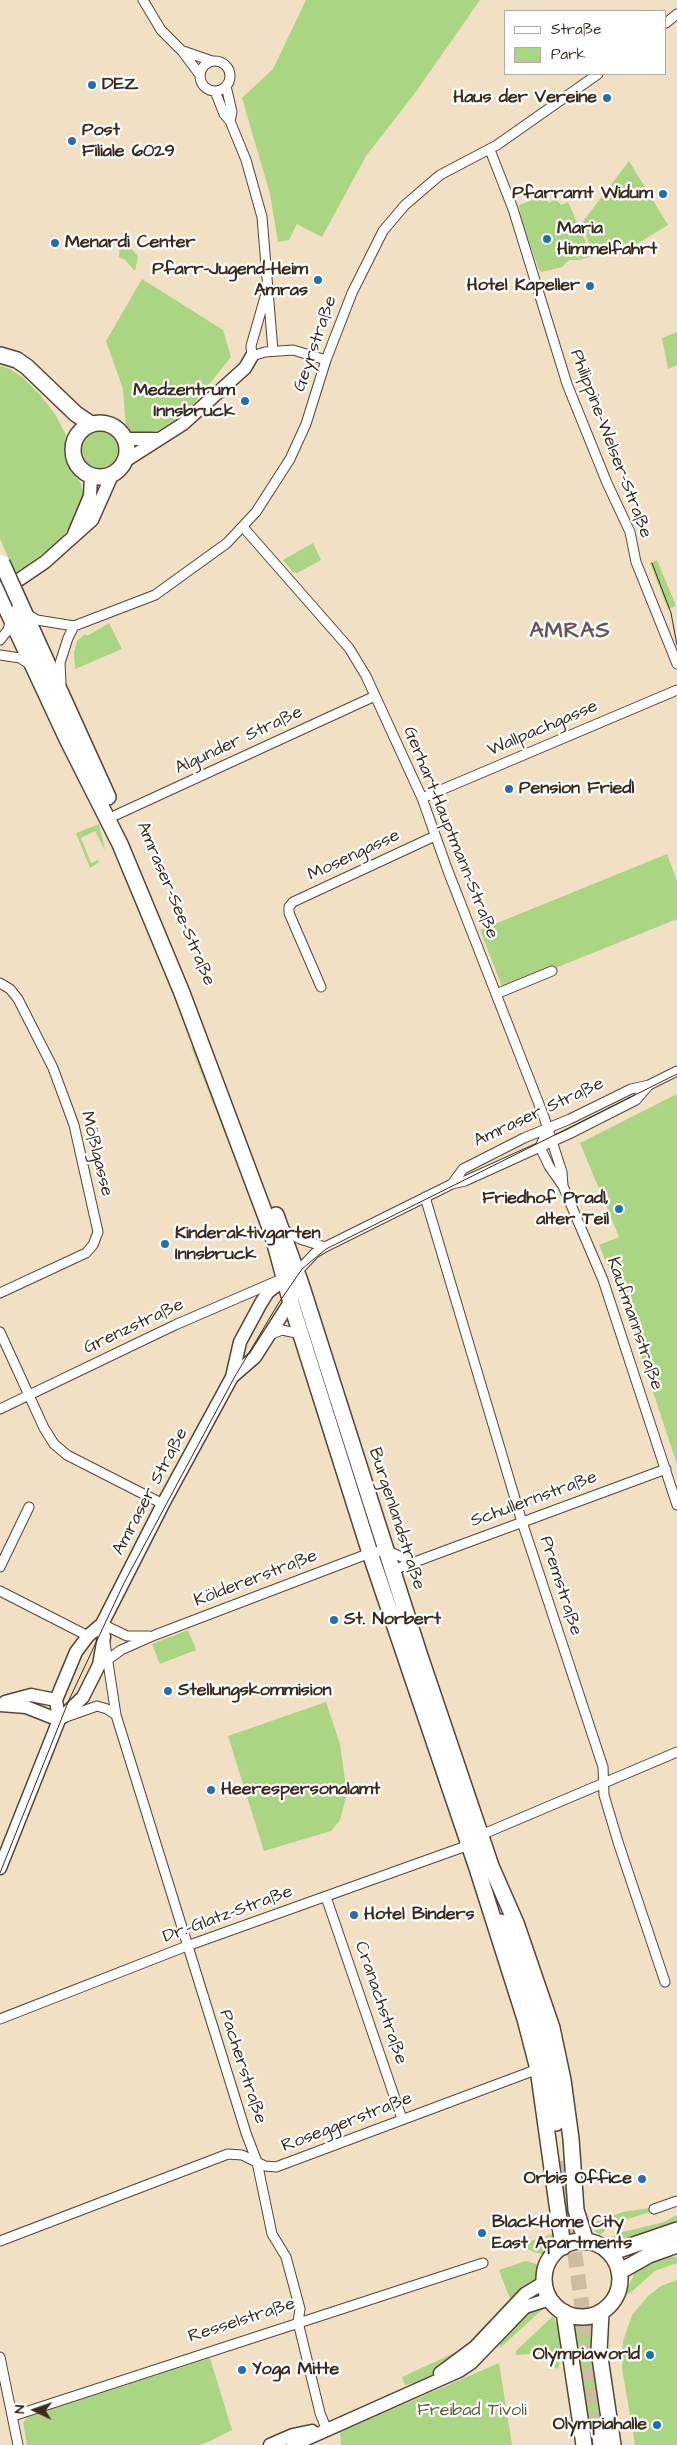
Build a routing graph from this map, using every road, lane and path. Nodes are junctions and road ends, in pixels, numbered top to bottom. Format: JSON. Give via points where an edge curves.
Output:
{"nodes":[{"id":1,"x":143,"y":0,"type":"edge"},
{"id":2,"x":182,"y":51,"type":"junction"},
{"id":3,"x":212,"y":61,"type":"junction"},
{"id":4,"x":200,"y":75,"type":"junction"},
{"id":5,"x":597,"y":75,"type":"edge"},
{"id":6,"x":226,"y":86,"type":"junction"},
{"id":7,"x":215,"y":91,"type":"junction"},
{"id":8,"x":230,"y":121,"type":"junction"},
{"id":9,"x":490,"y":150,"type":"junction"},
{"id":10,"x":268,"y":288,"type":"junction"},
{"id":11,"x":273,"y":351,"type":"junction"},
{"id":12,"x":0,"y":355,"type":"edge"},
{"id":13,"x":252,"y":356,"type":"junction"},
{"id":14,"x":326,"y":360,"type":"junction"},
{"id":15,"x":39,"y":378,"type":"junction"},
{"id":16,"x":91,"y":424,"type":"junction"},
{"id":17,"x":76,"y":438,"type":"junction"},
{"id":18,"x":124,"y":439,"type":"junction"},
{"id":19,"x":161,"y":439,"type":"junction"},
{"id":20,"x":125,"y":461,"type":"junction"},
{"id":21,"x":112,"y":475,"type":"junction"},
{"id":22,"x":91,"y":476,"type":"junction"},
{"id":23,"x":243,"y":527,"type":"junction"},
{"id":24,"x":73,"y":536,"type":"junction"},
{"id":25,"x":1,"y":561,"type":"edge"},
{"id":26,"x":0,"y":588,"type":"edge"},
{"id":27,"x":0,"y":595,"type":"edge"},
{"id":28,"x":16,"y":610,"type":"junction"},
{"id":29,"x":74,"y":626,"type":"junction"},
{"id":30,"x":0,"y":640,"type":"edge"},
{"id":31,"x":0,"y":655,"type":"edge"},
{"id":32,"x":677,"y":664,"type":"edge"},
{"id":33,"x":34,"y":668,"type":"junction"},
{"id":34,"x":677,"y":690,"type":"edge"},
{"id":35,"x":62,"y":696,"type":"junction"},
{"id":36,"x":376,"y":696,"type":"junction"},
{"id":37,"x":422,"y":798,"type":"junction"},
{"id":38,"x":116,"y":815,"type":"junction"},
{"id":39,"x":435,"y":836,"type":"junction"},
{"id":40,"x":552,"y":972,"type":"dead end"},
{"id":41,"x":0,"y":983,"type":"edge"},
{"id":42,"x":321,"y":987,"type":"dead end"},
{"id":43,"x":496,"y":994,"type":"junction"},
{"id":44,"x":677,"y":1071,"type":"edge"},
{"id":45,"x":649,"y":1085,"type":"junction"},
{"id":46,"x":548,"y":1129,"type":"junction"},
{"id":47,"x":553,"y":1141,"type":"junction"},
{"id":48,"x":540,"y":1147,"type":"junction"},
{"id":49,"x":452,"y":1184,"type":"junction"},
{"id":50,"x":563,"y":1186,"type":"junction"},
{"id":51,"x":425,"y":1197,"type":"junction"},
{"id":52,"x":281,"y":1229,"type":"junction"},
{"id":53,"x":325,"y":1247,"type":"junction"},
{"id":54,"x":294,"y":1278,"type":"junction"},
{"id":55,"x":0,"y":1293,"type":"edge"},
{"id":56,"x":291,"y":1303,"type":"junction"},
{"id":57,"x":0,"y":1332,"type":"edge"},
{"id":58,"x":272,"y":1334,"type":"junction"},
{"id":59,"x":301,"y":1334,"type":"junction"},
{"id":60,"x":232,"y":1377,"type":"junction"},
{"id":61,"x":30,"y":1395,"type":"junction"},
{"id":62,"x":0,"y":1409,"type":"edge"},
{"id":63,"x":666,"y":1468,"type":"junction"},
{"id":64,"x":163,"y":1504,"type":"junction"},
{"id":65,"x":677,"y":1504,"type":"edge"},
{"id":66,"x":29,"y":1507,"type":"dead end"},
{"id":67,"x":522,"y":1522,"type":"junction"},
{"id":68,"x":386,"y":1550,"type":"junction"},
{"id":69,"x":370,"y":1553,"type":"junction"},
{"id":70,"x":414,"y":1562,"type":"junction"},
{"id":71,"x":0,"y":1567,"type":"edge"},
{"id":72,"x":393,"y":1570,"type":"junction"},
{"id":73,"x":0,"y":1591,"type":"edge"},
{"id":74,"x":103,"y":1631,"type":"junction"},
{"id":75,"x":155,"y":1635,"type":"junction"},
{"id":76,"x":88,"y":1636,"type":"junction"},
{"id":77,"x":108,"y":1658,"type":"junction"},
{"id":78,"x":96,"y":1670,"type":"junction"},
{"id":79,"x":56,"y":1700,"type":"junction"},
{"id":80,"x":0,"y":1704,"type":"edge"},
{"id":81,"x":116,"y":1715,"type":"junction"},
{"id":82,"x":59,"y":1720,"type":"junction"},
{"id":83,"x":677,"y":1752,"type":"edge"},
{"id":84,"x":604,"y":1783,"type":"junction"},
{"id":85,"x":460,"y":1819,"type":"junction"},
{"id":86,"x":481,"y":1835,"type":"junction"},
{"id":87,"x":468,"y":1845,"type":"junction"},
{"id":88,"x":0,"y":1868,"type":"edge"},
{"id":89,"x":477,"y":1868,"type":"junction"},
{"id":90,"x":501,"y":1891,"type":"junction"},
{"id":91,"x":326,"y":1897,"type":"junction"},
{"id":92,"x":187,"y":1946,"type":"junction"},
{"id":93,"x":512,"y":1946,"type":"junction"},
{"id":94,"x":665,"y":1982,"type":"dead end"},
{"id":95,"x":0,"y":2019,"type":"edge"},
{"id":96,"x":538,"y":2069,"type":"junction"},
{"id":97,"x":402,"y":2119,"type":"junction"},
{"id":98,"x":562,"y":2160,"type":"tunnel mouth"},
{"id":99,"x":257,"y":2162,"type":"junction"},
{"id":100,"x":677,"y":2201,"type":"edge"},
{"id":101,"x":654,"y":2208,"type":"dead end"},
{"id":102,"x":677,"y":2230,"type":"edge"},
{"id":103,"x":0,"y":2242,"type":"edge"},
{"id":104,"x":586,"y":2242,"type":"junction"},
{"id":105,"x":677,"y":2245,"type":"edge"},
{"id":106,"x":563,"y":2247,"type":"junction"},
{"id":107,"x":610,"y":2253,"type":"junction"},
{"id":108,"x":483,"y":2263,"type":"dead end"},
{"id":109,"x":619,"y":2272,"type":"junction"},
{"id":110,"x":545,"y":2282,"type":"junction"},
{"id":111,"x":550,"y":2299,"type":"junction"},
{"id":112,"x":564,"y":2312,"type":"junction"},
{"id":113,"x":601,"y":2312,"type":"junction"},
{"id":114,"x":298,"y":2322,"type":"junction"},
{"id":115,"x":0,"y":2356,"type":"edge"},
{"id":116,"x":421,"y":2387,"type":"junction"},
{"id":117,"x":13,"y":2416,"type":"junction"},
{"id":118,"x":326,"y":2428,"type":"junction"},
{"id":119,"x":18,"y":2445,"type":"edge"},
{"id":120,"x":270,"y":2445,"type":"edge"},
{"id":121,"x":293,"y":2445,"type":"edge"},
{"id":122,"x":584,"y":2445,"type":"edge"},
{"id":123,"x":613,"y":2445,"type":"edge"}],
"edges":[{"from":1,"to":2,"type":"street","via":[[161,30]]},
{"from":2,"to":3,"type":"street"},
{"from":2,"to":4,"type":"street"},
{"from":3,"to":4,"type":"street","via":[[203,66]]},
{"from":3,"to":6,"type":"street","via":[[221,62],[228,69],[230,79]]},
{"from":4,"to":7,"type":"street","via":[[205,88]]},
{"from":5,"to":9,"type":"street","name":"Geyrstraße"},
{"from":6,"to":7,"type":"street"},
{"from":6,"to":8,"type":"street","via":[[232,112]]},
{"from":7,"to":8,"type":"street"},
{"from":8,"to":10,"type":"street","via":[[260,205]]},
{"from":9,"to":14,"type":"street","name":"Geyrstraße","via":[[421,188],[383,231],[352,293]]},
{"from":9,"to":32,"type":"street","name":"Philippine-Welser-Straße","via":[[513,209],[567,384],[628,528],[636,562]]},
{"from":10,"to":11,"type":"street"},
{"from":10,"to":13,"type":"street","via":[[251,346]]},
{"from":11,"to":13,"type":"street"},
{"from":11,"to":14,"type":"street","via":[[293,350]]},
{"from":12,"to":15,"type":"main road","via":[[17,360]]},
{"from":13,"to":19,"type":"street","via":[[245,368],[183,424]]},
{"from":14,"to":23,"type":"street","name":"Geyrstraße","via":[[306,424],[290,459]]},
{"from":15,"to":16,"type":"main road"},
{"from":15,"to":17,"type":"main road","via":[[68,420]]},
{"from":16,"to":17,"type":"main road"},
{"from":16,"to":18,"type":"main road","via":[[111,425]]},
{"from":17,"to":22,"type":"main road","via":[[73,456],[82,471]]},
{"from":18,"to":19,"type":"street"},
{"from":18,"to":20,"type":"main road"},
{"from":19,"to":20,"type":"street"},
{"from":20,"to":21,"type":"main road"},
{"from":21,"to":22,"type":"main road"},
{"from":21,"to":24,"type":"street","via":[[92,520]]},
{"from":22,"to":24,"type":"street","via":[[90,496]]},
{"from":23,"to":29,"type":"street","name":"Geyrstraße","via":[[209,557],[154,595]]},
{"from":23,"to":36,"type":"street","name":"Gerhart-Hauptmann-Straße","via":[[349,648]]},
{"from":24,"to":26,"type":"street","via":[[45,562]]},
{"from":25,"to":28,"type":"main road","name":"Amraser-See-Straße","bridge":true},
{"from":27,"to":28,"type":"main road","name":"Amraser-See-Straße"},
{"from":28,"to":29,"type":"street","via":[[38,620]]},
{"from":28,"to":30,"type":"street"},
{"from":28,"to":33,"type":"main road","name":"Amraser-See-Straße"},
{"from":28,"to":35,"type":"main road","name":"Amraser-See-Straße"},
{"from":29,"to":35,"type":"street","via":[[60,663]]},
{"from":31,"to":33,"type":"street","via":[[20,658]]},
{"from":33,"to":54,"type":"main road","name":"Amraser-See-Straße","via":[[108,817],[157,931]]},
{"from":34,"to":37,"type":"street","name":"Wallpachgasse"},
{"from":35,"to":38,"type":"main road","name":"Amraser-See-Straße"},
{"from":36,"to":37,"type":"street","name":"Gerhart-Hauptmann-Straße"},
{"from":36,"to":38,"type":"street","name":"Algunder Straße"},
{"from":37,"to":39,"type":"street","name":"Gerhart-Hauptmann-Straße"},
{"from":38,"to":52,"type":"main road","name":"Amraser-See-Straße","via":[[208,1035]]},
{"from":39,"to":42,"type":"street","name":"Mosengasse","via":[[293,902],[289,907]]},
{"from":39,"to":43,"type":"street","name":"Gerhart-Hauptmann-Straße"},
{"from":40,"to":43,"type":"street"},
{"from":41,"to":55,"type":"street","name":"Mößlgasse","via":[[18,999],[57,1076],[74,1125],[98,1232],[86,1252]]},
{"from":43,"to":46,"type":"street","name":"Gerhart-Hauptmann-Straße"},
{"from":44,"to":45,"type":"street","name":"Amraser Straße"},
{"from":45,"to":46,"type":"street","name":"Amraser Straße","via":[[631,1089]]},
{"from":45,"to":47,"type":"street","name":"Amraser Straße","via":[[636,1100]]},
{"from":46,"to":47,"type":"street","name":"Gerhart-Hauptmann-Straße"},
{"from":46,"to":48,"type":"street"},
{"from":46,"to":49,"type":"street","name":"Amraser Straße","via":[[462,1169]]},
{"from":47,"to":48,"type":"street","name":"Amraser Straße"},
{"from":47,"to":50,"type":"street","name":"Kaufmannstraße"},
{"from":48,"to":49,"type":"street","name":"Amraser Straße"},
{"from":48,"to":50,"type":"street","name":"Kaufmannstraße"},
{"from":49,"to":51,"type":"street","name":"Amraser Straße"},
{"from":50,"to":63,"type":"street","name":"Kaufmannstraße","via":[[616,1315]]},
{"from":51,"to":53,"type":"street","name":"Amraser Straße"},
{"from":51,"to":67,"type":"street","name":"Premstraße"},
{"from":52,"to":53,"type":"street"},
{"from":52,"to":54,"type":"main road","name":"Amraser-See-Straße"},
{"from":53,"to":54,"type":"street","name":"Amraser Straße","via":[[310,1258]]},
{"from":54,"to":56,"type":"main road","name":"Burgenlandstraße"},
{"from":54,"to":60,"type":"street","name":"Amraser Straße","via":[[268,1292],[240,1342]]},
{"from":54,"to":61,"type":"street","name":"Grenzstraße","via":[[202,1313]]},
{"from":54,"to":68,"type":"main road","name":"Burgenlandstraße"},
{"from":56,"to":58,"type":"street","name":"Amraser Straße"},
{"from":56,"to":59,"type":"main road","name":"Burgenlandstraße"},
{"from":57,"to":61,"type":"street"},
{"from":58,"to":59,"type":"street","via":[[282,1330]]},
{"from":58,"to":60,"type":"street","name":"Amraser Straße","via":[[255,1357]]},
{"from":59,"to":69,"type":"main road","name":"Burgenlandstraße"},
{"from":60,"to":64,"type":"street","name":"Amraser Straße"},
{"from":61,"to":62,"type":"street","name":"Grenzstraße"},
{"from":61,"to":64,"type":"street","via":[[49,1437],[60,1450]]},
{"from":63,"to":65,"type":"street","name":"Kaufmannstraße"},
{"from":63,"to":67,"type":"street","name":"Schullernstraße"},
{"from":64,"to":74,"type":"street","name":"Amraser Straße"},
{"from":66,"to":71,"type":"street"},
{"from":67,"to":70,"type":"street","name":"Schullernstraße"},
{"from":67,"to":84,"type":"street","name":"Premstraße","via":[[603,1767]]},
{"from":68,"to":69,"type":"street","name":"Köldererstraße"},
{"from":68,"to":70,"type":"street"},
{"from":68,"to":72,"type":"main road","name":"Burgenlandstraße"},
{"from":69,"to":75,"type":"street","name":"Köldererstraße"},
{"from":69,"to":85,"type":"main road","name":"Burgenlandstraße"},
{"from":70,"to":72,"type":"street","name":"Schullernstraße"},
{"from":72,"to":86,"type":"main road","name":"Burgenlandstraße"},
{"from":73,"to":76,"type":"street"},
{"from":74,"to":75,"type":"street","name":"Köldererstraße","via":[[127,1636]]},
{"from":74,"to":76,"type":"street","name":"Amraser Straße"},
{"from":74,"to":77,"type":"street","name":"Pacherstraße"},
{"from":74,"to":78,"type":"street","name":"Amraser Straße","via":[[101,1657]]},
{"from":75,"to":77,"type":"street","name":"Köldererstraße"},
{"from":76,"to":79,"type":"street","name":"Amraser Straße","via":[[78,1647]]},
{"from":77,"to":78,"type":"street","name":"Köldererstraße"},
{"from":77,"to":81,"type":"street","name":"Pacherstraße"},
{"from":78,"to":82,"type":"street","name":"Amraser Straße","via":[[83,1697]]},
{"from":79,"to":80,"type":"street","via":[[38,1695]]},
{"from":79,"to":82,"type":"street","name":"Amraser Straße"},
{"from":80,"to":82,"type":"street","via":[[26,1707]]},
{"from":81,"to":82,"type":"street","via":[[97,1706]]},
{"from":81,"to":92,"type":"street","name":"Pacherstraße"},
{"from":82,"to":88,"type":"street","name":"Amraser Straße"},
{"from":83,"to":84,"type":"street"},
{"from":84,"to":86,"type":"street"},
{"from":84,"to":94,"type":"street","name":"Premstraße","via":[[604,1795],[618,1842]]},
{"from":85,"to":86,"type":"street"},
{"from":85,"to":87,"type":"main road","name":"Burgenlandstraße"},
{"from":86,"to":90,"type":"main road","name":"Burgenlandstraße"},
{"from":87,"to":89,"type":"main road","name":"Burgenlandstraße"},
{"from":87,"to":91,"type":"street","name":"Dr.-Glatz-Straße"},
{"from":89,"to":93,"type":"main road"},
{"from":89,"to":96,"type":"main road"},
{"from":90,"to":93,"type":"main road"},
{"from":90,"to":104,"type":"main road","via":[[516,1923],[552,2028],[563,2080],[576,2210]]},
{"from":91,"to":92,"type":"street","name":"Dr.-Glatz-Straße"},
{"from":91,"to":97,"type":"street","name":"Cranachstraße"},
{"from":92,"to":95,"type":"street","name":"Dr.-Glatz-Straße"},
{"from":92,"to":99,"type":"street","name":"Pacherstraße"},
{"from":93,"to":98,"type":"main road","via":[[540,2030]]},
{"from":96,"to":97,"type":"street","name":"Roseggerstraße"},
{"from":96,"to":106,"type":"main road"},
{"from":97,"to":99,"type":"street","name":"Roseggerstraße","via":[[276,2167]]},
{"from":99,"to":103,"type":"street","name":"Roseggerstraße","via":[[242,2155],[228,2154]]},
{"from":99,"to":114,"type":"street","name":"Pacherstraße","via":[[272,2234],[286,2257],[300,2309]]},
{"from":100,"to":101,"type":"street"},
{"from":102,"to":107,"type":"main road"},
{"from":104,"to":106,"type":"main road","via":[[573,2242]]},
{"from":104,"to":107,"type":"main road"},
{"from":105,"to":109,"type":"main road","via":[[648,2255]]},
{"from":106,"to":110,"type":"main road","via":[[548,2265]]},
{"from":107,"to":109,"type":"main road"},
{"from":108,"to":114,"type":"street","name":"Resselstraße"},
{"from":109,"to":113,"type":"main road","via":[[617,2295]]},
{"from":110,"to":111,"type":"main road"},
{"from":110,"to":116,"type":"street","via":[[525,2294],[475,2347]]},
{"from":111,"to":112,"type":"main road"},
{"from":111,"to":116,"type":"street","via":[[525,2307],[465,2367]]},
{"from":112,"to":113,"type":"main road","via":[[584,2317]]},
{"from":112,"to":122,"type":"main road"},
{"from":113,"to":123,"type":"main road","via":[[599,2351]]},
{"from":114,"to":117,"type":"street","name":"Resselstraße"},
{"from":114,"to":118,"type":"street","name":"Pacherstraße"},
{"from":115,"to":117,"type":"street"},
{"from":116,"to":118,"type":"street"},
{"from":117,"to":119,"type":"street"},
{"from":118,"to":120,"type":"street","via":[[293,2434]]},
{"from":118,"to":121,"type":"street"}]}
